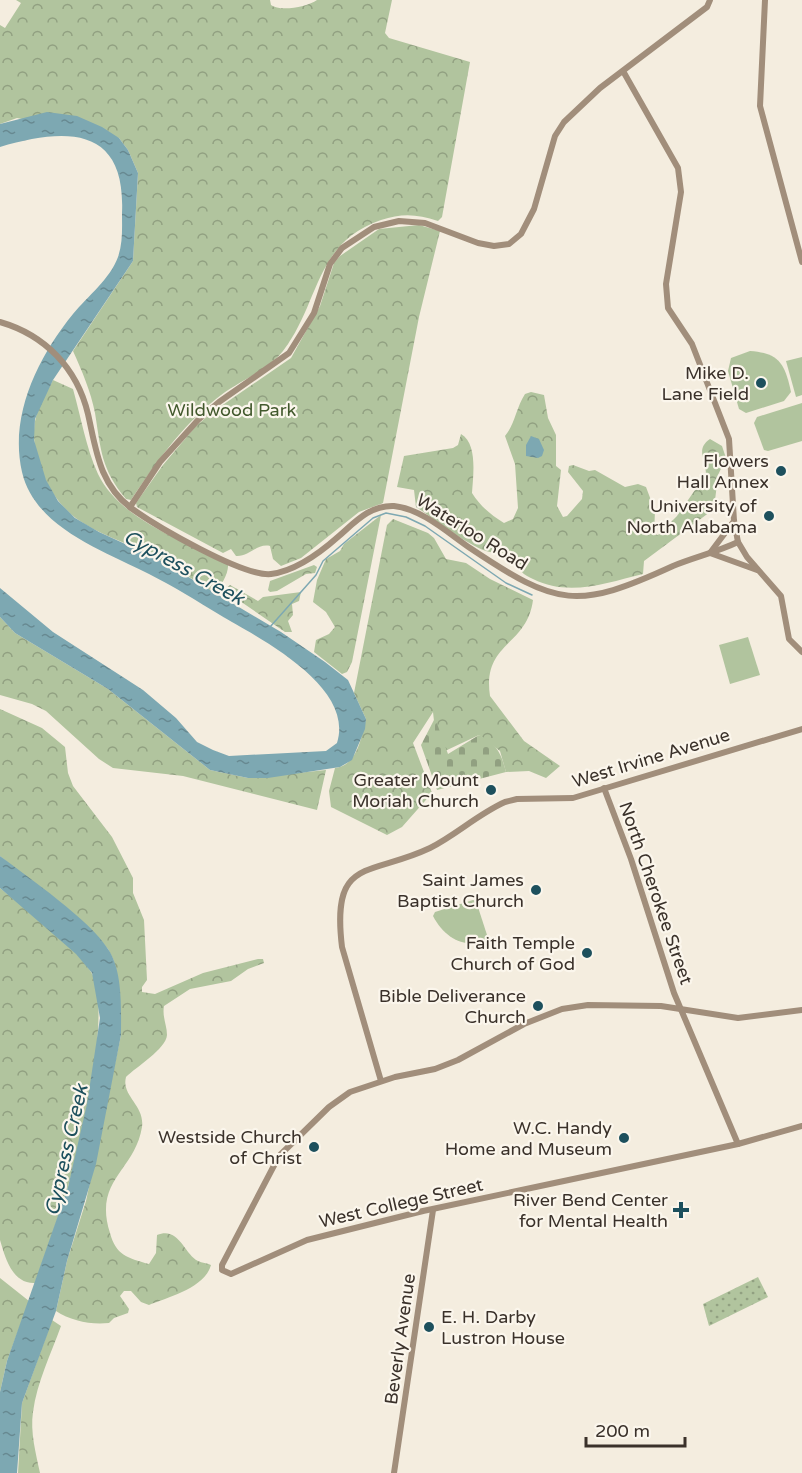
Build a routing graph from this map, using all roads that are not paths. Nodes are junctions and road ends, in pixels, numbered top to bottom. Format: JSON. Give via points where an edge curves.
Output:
{"nodes":[{"id":1,"x":710,"y":0,"type":"edge"},
{"id":2,"x":765,"y":0,"type":"edge"},
{"id":3,"x":623,"y":71,"type":"junction"},
{"id":4,"x":802,"y":262,"type":"edge"},
{"id":5,"x":0,"y":322,"type":"edge"},
{"id":6,"x":130,"y":507,"type":"junction"},
{"id":7,"x":734,"y":521,"type":"junction"},
{"id":8,"x":738,"y":542,"type":"junction"},
{"id":9,"x":711,"y":553,"type":"junction"},
{"id":10,"x":761,"y":572,"type":"junction"},
{"id":11,"x":802,"y":652,"type":"edge"},
{"id":12,"x":802,"y":729,"type":"edge"},
{"id":13,"x":604,"y":788,"type":"junction"},
{"id":14,"x":680,"y":1007,"type":"junction"},
{"id":15,"x":802,"y":1010,"type":"edge"},
{"id":16,"x":381,"y":1081,"type":"junction"},
{"id":17,"x":802,"y":1126,"type":"edge"},
{"id":18,"x":792,"y":1129,"type":"junction"},
{"id":19,"x":802,"y":1132,"type":"edge"},
{"id":20,"x":738,"y":1144,"type":"junction"},
{"id":21,"x":433,"y":1210,"type":"junction"},
{"id":22,"x":394,"y":1473,"type":"edge"}],
"edges":[{"from":1,"to":3,"type":"street","via":[[707,7]]},
{"from":2,"to":4,"type":"street","via":[[760,106]]},
{"from":3,"to":6,"type":"street","via":[[591,95],[559,128],[534,209],[515,240],[494,246],[417,222],[385,224],[363,232],[332,259],[314,313],[289,352],[198,420],[160,462]]},
{"from":3,"to":7,"type":"street","via":[[679,174],[681,192],[666,284],[668,308],[692,345],[726,428],[731,451]]},
{"from":5,"to":6,"type":"street","name":"Waterloo Road","via":[[34,337],[59,356],[72,374],[88,414],[100,467],[115,493]]},
{"from":6,"to":9,"type":"street","name":"Waterloo Road","via":[[242,569],[268,574],[315,555],[368,512],[390,506],[414,511],[525,583],[563,595],[588,597],[626,588]]},
{"from":7,"to":8,"type":"street"},
{"from":7,"to":9,"type":"street"},
{"from":8,"to":9,"type":"street","name":"Waterloo Road"},
{"from":8,"to":10,"type":"street"},
{"from":9,"to":10,"type":"street"},
{"from":10,"to":11,"type":"street","via":[[782,596],[789,639]]},
{"from":12,"to":13,"type":"street","name":"West Irvine Avenue"},
{"from":13,"to":14,"type":"street","name":"North Cherokee Street"},
{"from":13,"to":16,"type":"street","name":"West Irvine Avenue","via":[[573,798],[505,802],[431,847],[362,870],[350,880],[344,892],[340,925],[342,947]]},
{"from":14,"to":15,"type":"street","via":[[738,1018]]},
{"from":14,"to":16,"type":"street","via":[[608,1005],[562,1009],[442,1066]]},
{"from":14,"to":20,"type":"street","name":"North Cherokee Street"},
{"from":16,"to":21,"type":"street","name":"West College Street","via":[[343,1096],[279,1156],[222,1270],[231,1274],[307,1240]]},
{"from":17,"to":18,"type":"street","name":"West College Street"},
{"from":18,"to":19,"type":"street"},
{"from":18,"to":20,"type":"street","name":"West College Street"},
{"from":20,"to":21,"type":"street","name":"West College Street"},
{"from":21,"to":22,"type":"street","name":"Beverly Avenue"}]}
